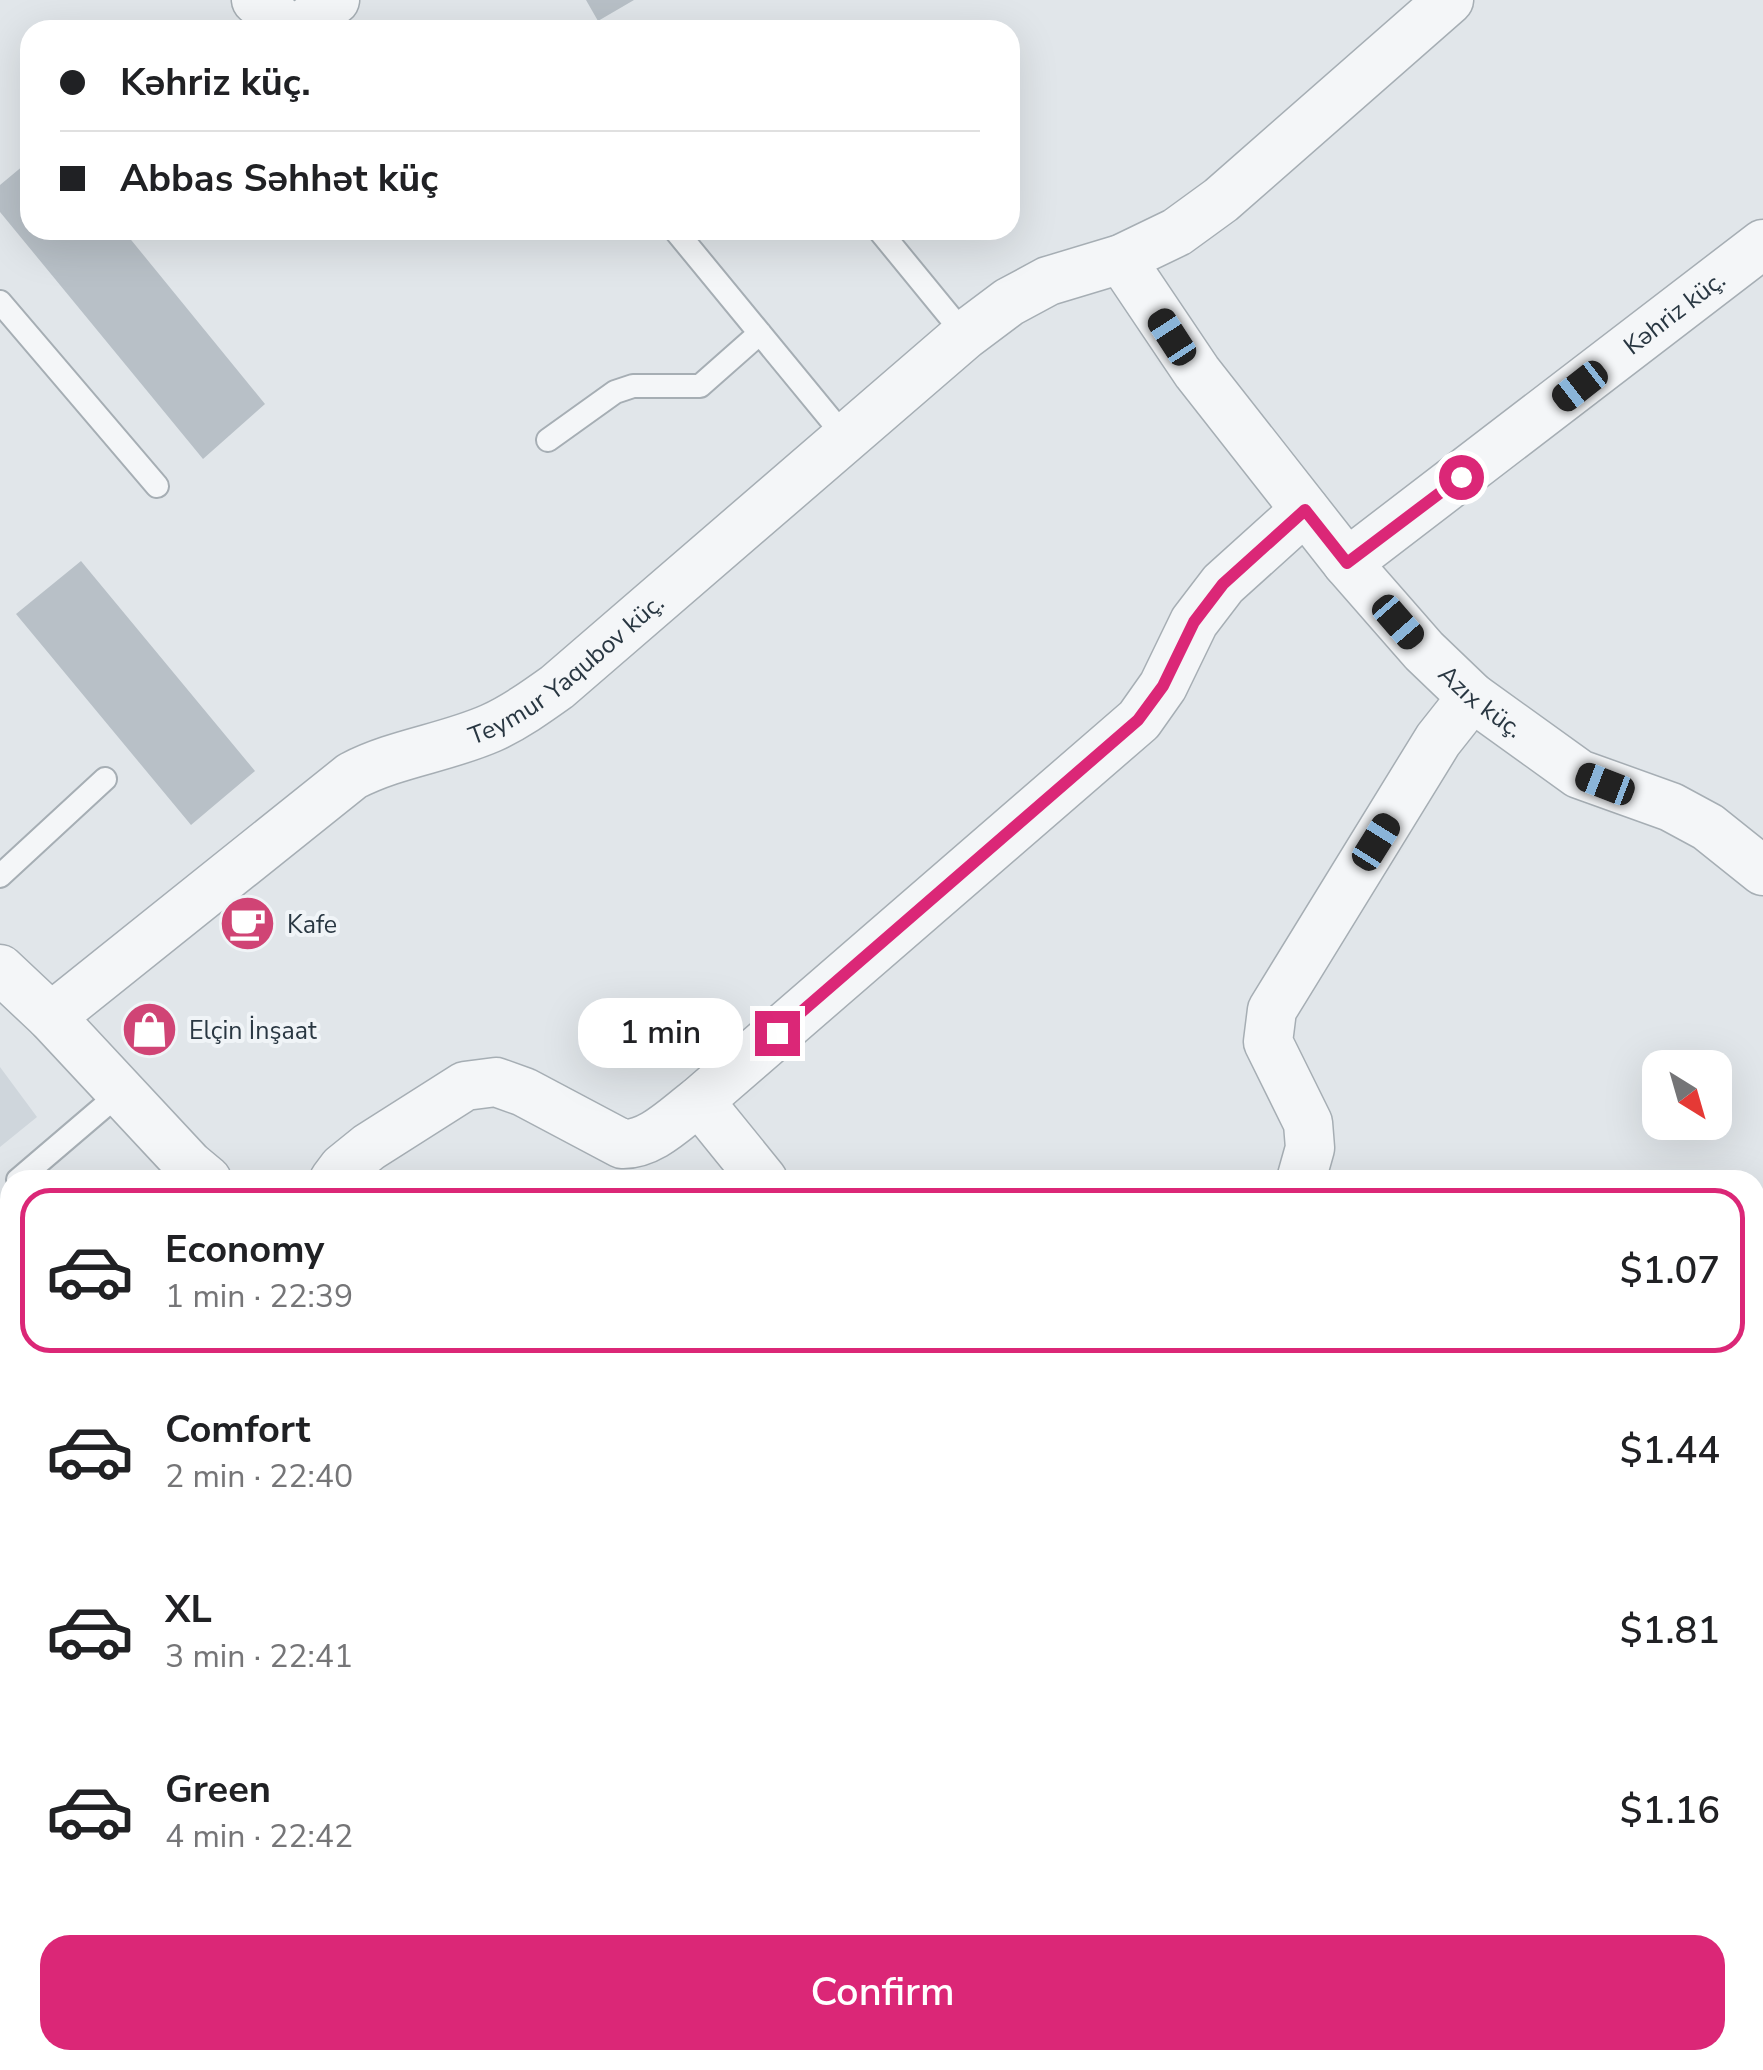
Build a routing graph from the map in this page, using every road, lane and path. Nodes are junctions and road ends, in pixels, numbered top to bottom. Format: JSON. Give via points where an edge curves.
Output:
{"nodes":[{"id":1,"x":256,"y":0,"type":"edge"},
{"id":2,"x":336,"y":0,"type":"edge"},
{"id":3,"x":1448,"y":0,"type":"edge"},
{"id":4,"x":281,"y":20,"type":"edge"},
{"id":5,"x":308,"y":20,"type":"edge"},
{"id":6,"x":683,"y":240,"type":"edge"},
{"id":7,"x":887,"y":240,"type":"edge"},
{"id":8,"x":1763,"y":244,"type":"edge"},
{"id":9,"x":1121,"y":260,"type":"junction"},
{"id":10,"x":0,"y":302,"type":"edge"},
{"id":11,"x":760,"y":334,"type":"junction"},
{"id":12,"x":965,"y":335,"type":"junction"},
{"id":13,"x":846,"y":438,"type":"junction"},
{"id":14,"x":548,"y":440,"type":"dead end"},
{"id":15,"x":157,"y":486,"type":"dead end"},
{"id":16,"x":1305,"y":510,"type":"junction"},
{"id":17,"x":1347,"y":563,"type":"junction"},
{"id":18,"x":1472,"y":696,"type":"junction"},
{"id":19,"x":106,"y":779,"type":"dead end"},
{"id":20,"x":1763,"y":871,"type":"edge"},
{"id":21,"x":0,"y":876,"type":"edge"},
{"id":22,"x":0,"y":969,"type":"edge"},
{"id":23,"x":52,"y":1017,"type":"junction"},
{"id":24,"x":121,"y":1092,"type":"junction"},
{"id":25,"x":699,"y":1101,"type":"junction"},
{"id":26,"x":30,"y":1170,"type":"edge"},
{"id":27,"x":197,"y":1170,"type":"edge"},
{"id":28,"x":342,"y":1170,"type":"edge"},
{"id":29,"x":755,"y":1170,"type":"edge"},
{"id":30,"x":1303,"y":1170,"type":"edge"}],
"edges":[{"from":1,"to":4,"type":"street"},
{"from":2,"to":5,"type":"street"},
{"from":3,"to":9,"type":"street","name":"Teymur Yaqubov küç.","via":[[1221,200]]},
{"from":6,"to":11,"type":"lane"},
{"from":7,"to":12,"type":"lane"},
{"from":8,"to":17,"type":"street","name":"Kəhriz küç."},
{"from":9,"to":12,"type":"street","name":"Teymur Yaqubov küç.","via":[[1048,281]]},
{"from":9,"to":16,"type":"street","name":"Azıx küç.","via":[[1197,372]]},
{"from":10,"to":15,"type":"lane"},
{"from":11,"to":13,"type":"lane"},
{"from":11,"to":14,"type":"lane","via":[[700,386],[615,392]]},
{"from":12,"to":13,"type":"street","name":"Teymur Yaqubov küç."},
{"from":13,"to":23,"type":"street","name":"Teymur Yaqubov küç.","via":[[557,687],[488,729],[352,776]]},
{"from":16,"to":17,"type":"street","name":"Azıx küç."},
{"from":16,"to":25,"type":"street","via":[[1223,584],[1138,720]]},
{"from":17,"to":18,"type":"street","name":"Azıx küç."},
{"from":18,"to":20,"type":"street","name":"Azıx küç.","via":[[1578,774],[1708,827]]},
{"from":18,"to":30,"type":"street","via":[[1438,740],[1272,1010],[1268,1042],[1308,1123]]},
{"from":19,"to":21,"type":"lane"},
{"from":22,"to":23,"type":"street"},
{"from":23,"to":24,"type":"street"},
{"from":24,"to":26,"type":"lane"},
{"from":24,"to":27,"type":"street"},
{"from":25,"to":28,"type":"street","via":[[636,1145],[607,1139],[583,1121],[496,1082],[464,1086]]},
{"from":25,"to":29,"type":"street"}]}
